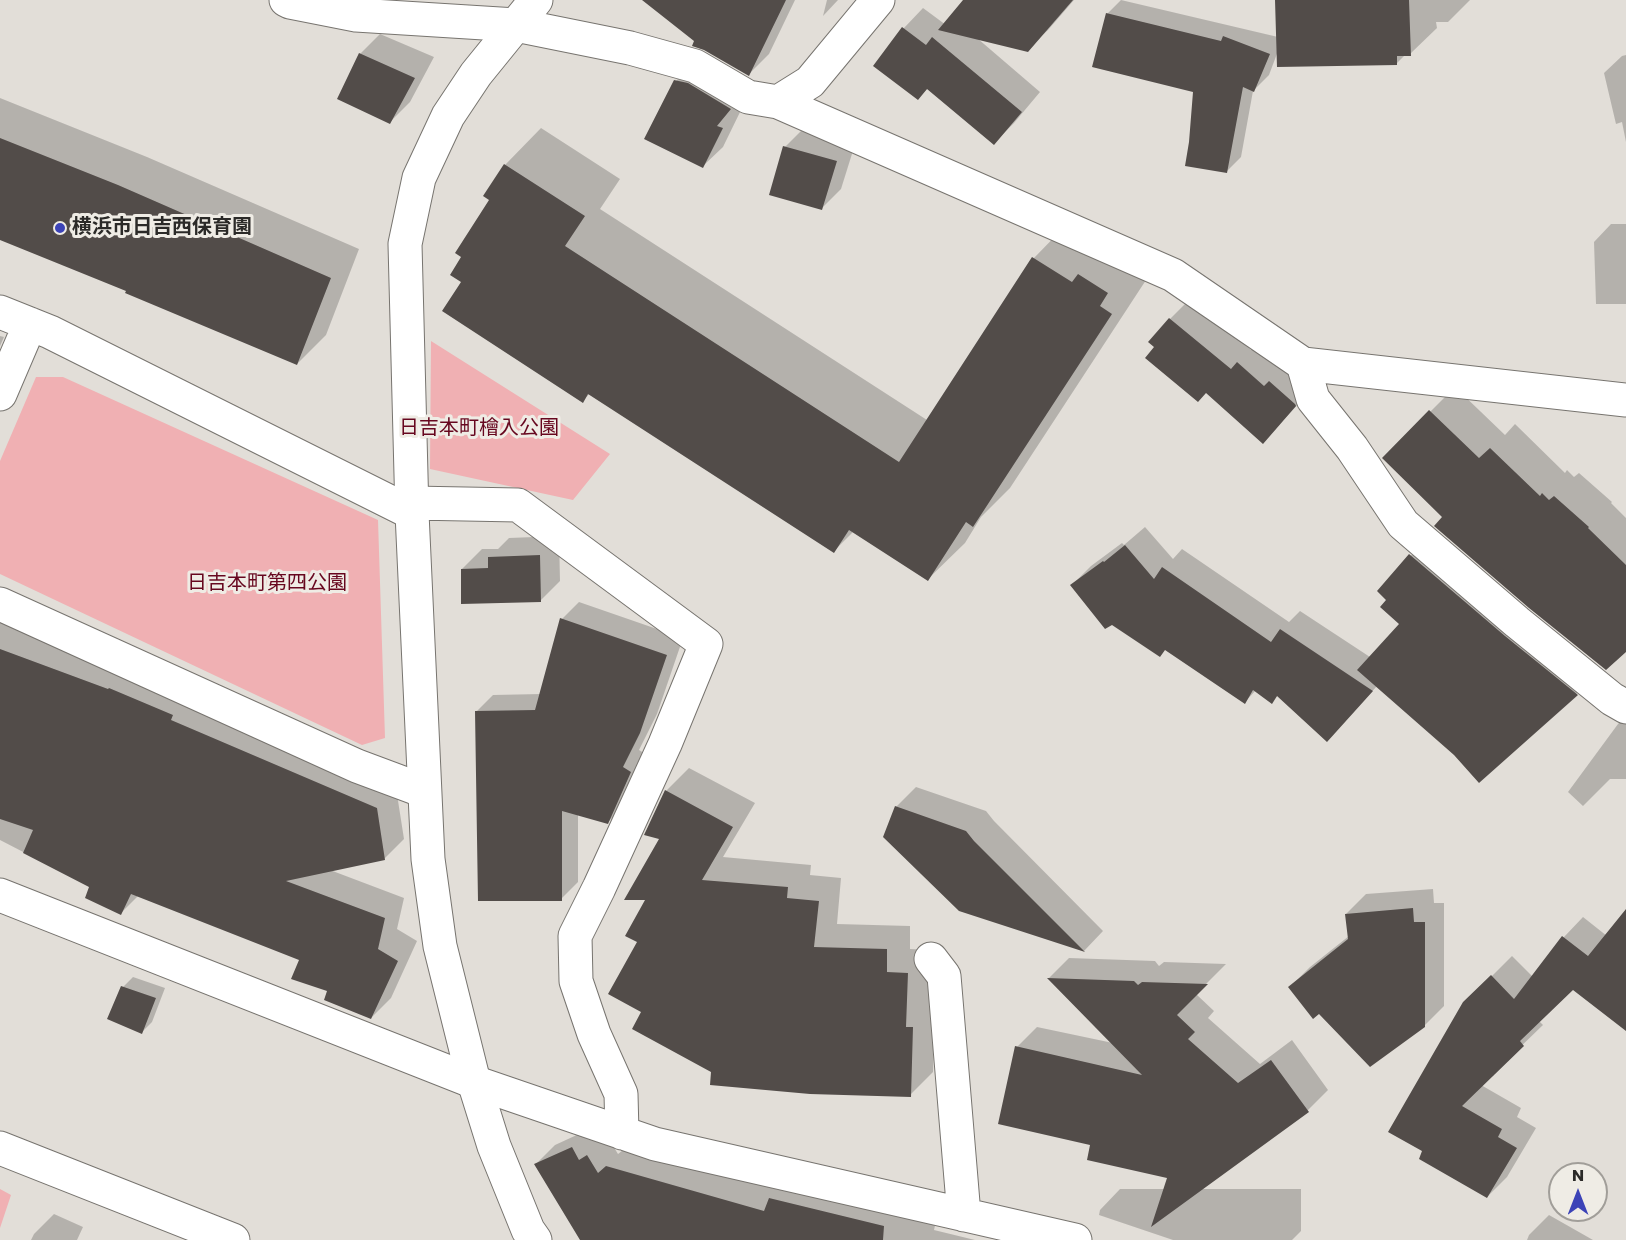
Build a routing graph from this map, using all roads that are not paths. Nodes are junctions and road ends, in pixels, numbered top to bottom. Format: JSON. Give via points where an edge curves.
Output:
{"nodes":[{"id":1,"x":286,"y":0,"type":"edge"},
{"id":2,"x":878,"y":0,"type":"edge"},
{"id":3,"x":526,"y":12,"type":"edge"},
{"id":4,"x":778,"y":102,"type":"junction"},
{"id":5,"x":0,"y":312,"type":"edge"},
{"id":6,"x":30,"y":324,"type":"junction"},
{"id":7,"x":1303,"y":364,"type":"junction"},
{"id":8,"x":0,"y":394,"type":"edge"},
{"id":9,"x":1626,"y":400,"type":"edge"},
{"id":10,"x":412,"y":508,"type":"junction"},
{"id":11,"x":0,"y":604,"type":"edge"},
{"id":12,"x":1626,"y":707,"type":"edge"},
{"id":13,"x":424,"y":791,"type":"junction"},
{"id":14,"x":0,"y":895,"type":"edge"},
{"id":15,"x":931,"y":959,"type":"dead end"},
{"id":16,"x":474,"y":1082,"type":"junction"},
{"id":17,"x":622,"y":1133,"type":"junction"},
{"id":18,"x":0,"y":1148,"type":"edge"},
{"id":19,"x":964,"y":1215,"type":"junction"},
{"id":20,"x":233,"y":1240,"type":"edge"},
{"id":21,"x":535,"y":1240,"type":"edge"},
{"id":22,"x":1074,"y":1240,"type":"edge"}],
"edges":[{"from":1,"to":3,"type":"street","via":[[356,15]]},
{"from":2,"to":4,"type":"street","via":[[810,82]]},
{"from":3,"to":4,"type":"street","via":[[695,66],[748,97]]},
{"from":3,"to":10,"type":"street","via":[[448,116],[419,178],[405,244]]},
{"from":4,"to":7,"type":"street","via":[[1173,275]]},
{"from":5,"to":6,"type":"street"},
{"from":6,"to":8,"type":"street"},
{"from":6,"to":10,"type":"street"},
{"from":7,"to":9,"type":"street"},
{"from":7,"to":12,"type":"street","via":[[1313,399],[1352,448],[1403,524],[1526,629]]},
{"from":10,"to":13,"type":"street"},
{"from":10,"to":17,"type":"street","via":[[518,505],[706,644],[665,744],[575,936],[576,981],[621,1094]]},
{"from":11,"to":13,"type":"street","via":[[357,766]]},
{"from":13,"to":16,"type":"street","via":[[428,860],[440,946]]},
{"from":14,"to":16,"type":"street"},
{"from":15,"to":19,"type":"street","via":[[944,976]]},
{"from":16,"to":17,"type":"street"},
{"from":16,"to":21,"type":"street","via":[[494,1146]]},
{"from":17,"to":19,"type":"street","via":[[655,1144]]},
{"from":18,"to":20,"type":"street"},
{"from":19,"to":22,"type":"street"}]}
